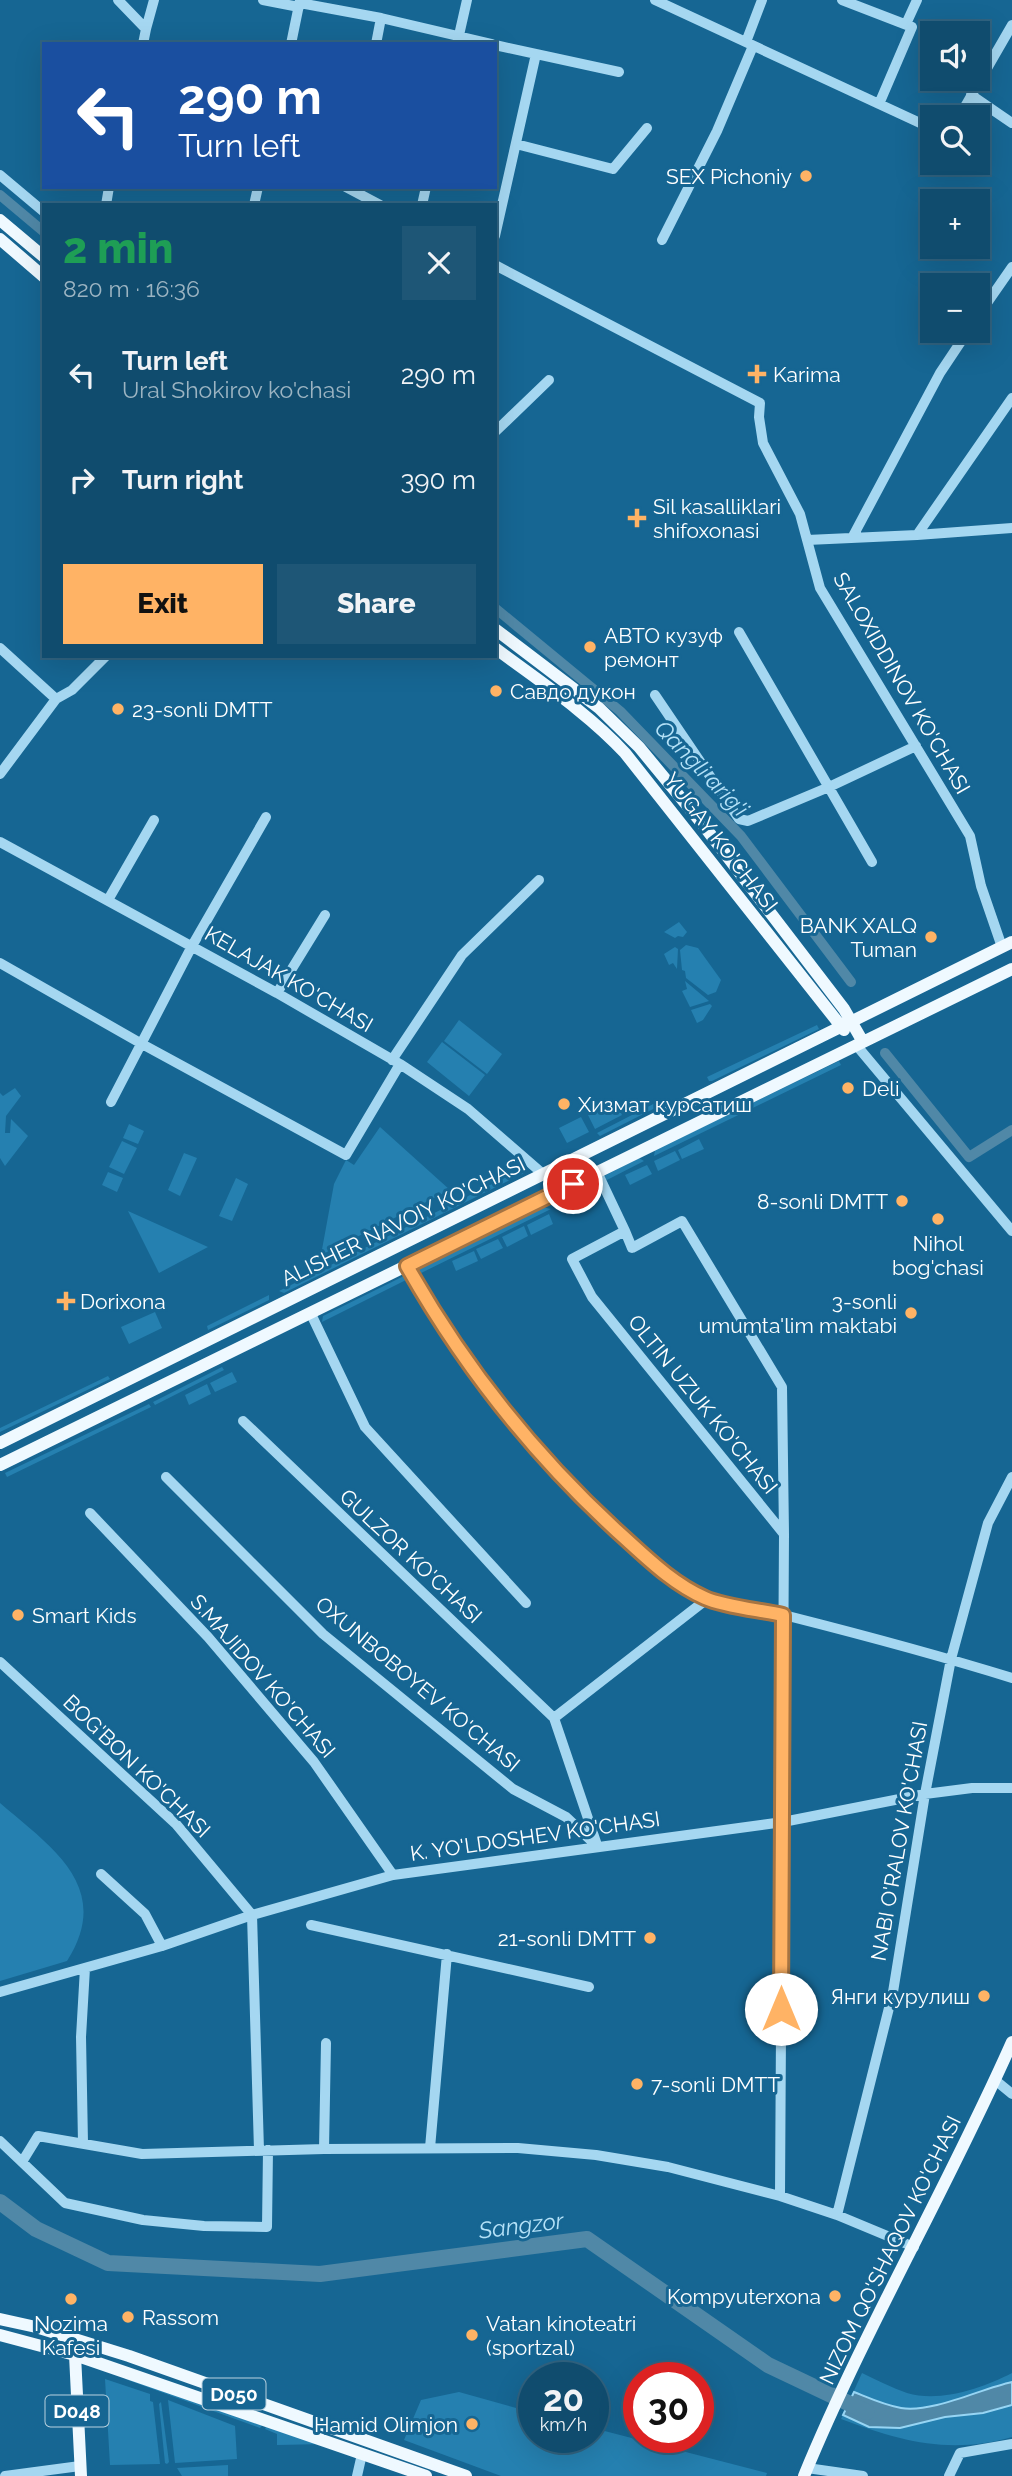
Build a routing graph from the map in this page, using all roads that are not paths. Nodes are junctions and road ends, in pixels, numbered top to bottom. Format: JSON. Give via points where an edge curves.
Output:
{"nodes":[{"id":1,"x":118,"y":0,"type":"edge"},
{"id":2,"x":154,"y":0,"type":"edge"},
{"id":3,"x":264,"y":0,"type":"edge"},
{"id":4,"x":467,"y":0,"type":"edge"},
{"id":5,"x":654,"y":0,"type":"edge"},
{"id":6,"x":762,"y":0,"type":"edge"},
{"id":7,"x":842,"y":0,"type":"edge"},
{"id":8,"x":916,"y":0,"type":"edge"},
{"id":9,"x":300,"y":3,"type":"edge"},
{"id":10,"x":381,"y":18,"type":"junction"},
{"id":11,"x":906,"y":24,"type":"junction"},
{"id":12,"x":1012,"y":25,"type":"edge"},
{"id":13,"x":146,"y":29,"type":"junction"},
{"id":14,"x":458,"y":40,"type":"edge"},
{"id":15,"x":143,"y":42,"type":"edge"},
{"id":16,"x":291,"y":42,"type":"edge"},
{"id":17,"x":376,"y":42,"type":"edge"},
{"id":18,"x":476,"y":42,"type":"edge"},
{"id":19,"x":749,"y":44,"type":"junction"},
{"id":20,"x":497,"y":45,"type":"edge"},
{"id":21,"x":536,"y":54,"type":"junction"},
{"id":22,"x":618,"y":72,"type":"dead end"},
{"id":23,"x":971,"y":95,"type":"junction"},
{"id":24,"x":879,"y":104,"type":"junction"},
{"id":25,"x":966,"y":105,"type":"edge"},
{"id":26,"x":1012,"y":123,"type":"edge"},
{"id":27,"x":920,"y":124,"type":"edge"},
{"id":28,"x":647,"y":128,"type":"dead end"},
{"id":29,"x":516,"y":144,"type":"junction"},
{"id":30,"x":0,"y":175,"type":"edge"},
{"id":31,"x":350,"y":189,"type":"edge"},
{"id":32,"x":376,"y":203,"type":"edge"},
{"id":33,"x":42,"y":210,"type":"edge"},
{"id":34,"x":0,"y":220,"type":"edge"},
{"id":35,"x":497,"y":227,"type":"edge"},
{"id":36,"x":0,"y":239,"type":"edge"},
{"id":37,"x":662,"y":240,"type":"dead end"},
{"id":38,"x":42,"y":255,"type":"edge"},
{"id":39,"x":497,"y":266,"type":"edge"},
{"id":40,"x":1012,"y":267,"type":"edge"},
{"id":41,"x":42,"y":274,"type":"edge"},
{"id":42,"x":990,"y":299,"type":"edge"},
{"id":43,"x":960,"y":343,"type":"edge"},
{"id":44,"x":549,"y":380,"type":"dead end"},
{"id":45,"x":1012,"y":398,"type":"edge"},
{"id":46,"x":497,"y":430,"type":"edge"},
{"id":47,"x":1012,"y":528,"type":"edge"},
{"id":48,"x":917,"y":535,"type":"junction"},
{"id":49,"x":852,"y":538,"type":"junction"},
{"id":50,"x":807,"y":540,"type":"junction"},
{"id":51,"x":497,"y":631,"type":"edge"},
{"id":52,"x":739,"y":632,"type":"dead end"},
{"id":53,"x":0,"y":648,"type":"edge"},
{"id":54,"x":497,"y":649,"type":"edge"},
{"id":55,"x":104,"y":658,"type":"edge"},
{"id":56,"x":655,"y":695,"type":"dead end"},
{"id":57,"x":56,"y":699,"type":"junction"},
{"id":58,"x":916,"y":746,"type":"junction"},
{"id":59,"x":0,"y":774,"type":"edge"},
{"id":60,"x":829,"y":788,"type":"junction"},
{"id":61,"x":266,"y":817,"type":"dead end"},
{"id":62,"x":154,"y":820,"type":"dead end"},
{"id":63,"x":0,"y":842,"type":"edge"},
{"id":64,"x":872,"y":862,"type":"dead end"},
{"id":65,"x":539,"y":880,"type":"dead end"},
{"id":66,"x":108,"y":900,"type":"junction"},
{"id":67,"x":325,"y":915,"type":"dead end"},
{"id":68,"x":1007,"y":944,"type":"edge"},
{"id":69,"x":192,"y":946,"type":"junction"},
{"id":70,"x":0,"y":964,"type":"edge"},
{"id":71,"x":1012,"y":970,"type":"edge"},
{"id":72,"x":277,"y":992,"type":"junction"},
{"id":73,"x":851,"y":1032,"type":"junction"},
{"id":74,"x":142,"y":1044,"type":"junction"},
{"id":75,"x":396,"y":1062,"type":"junction"},
{"id":76,"x":111,"y":1102,"type":"dead end"},
{"id":77,"x":597,"y":1172,"type":"junction"},
{"id":78,"x":543,"y":1174,"type":"junction"},
{"id":79,"x":1011,"y":1226,"type":"edge"},
{"id":80,"x":625,"y":1231,"type":"junction"},
{"id":81,"x":407,"y":1266,"type":"junction"},
{"id":82,"x":311,"y":1314,"type":"junction"},
{"id":83,"x":243,"y":1321,"type":"junction"},
{"id":84,"x":253,"y":1342,"type":"junction"},
{"id":85,"x":243,"y":1422,"type":"dead end"},
{"id":86,"x":0,"y":1443,"type":"edge"},
{"id":87,"x":0,"y":1465,"type":"edge"},
{"id":88,"x":166,"y":1476,"type":"dead end"},
{"id":89,"x":1012,"y":1477,"type":"edge"},
{"id":90,"x":90,"y":1513,"type":"dead end"},
{"id":91,"x":784,"y":1534,"type":"junction"},
{"id":92,"x":707,"y":1599,"type":"junction"},
{"id":93,"x":526,"y":1603,"type":"dead end"},
{"id":94,"x":783,"y":1615,"type":"junction"},
{"id":95,"x":951,"y":1659,"type":"junction"},
{"id":96,"x":0,"y":1662,"type":"edge"},
{"id":97,"x":1012,"y":1678,"type":"edge"},
{"id":98,"x":554,"y":1718,"type":"junction"},
{"id":99,"x":1012,"y":1788,"type":"edge"},
{"id":100,"x":925,"y":1794,"type":"junction"},
{"id":101,"x":783,"y":1822,"type":"junction"},
{"id":102,"x":597,"y":1846,"type":"junction"},
{"id":103,"x":101,"y":1874,"type":"dead end"},
{"id":104,"x":393,"y":1875,"type":"junction"},
{"id":105,"x":252,"y":1915,"type":"junction"},
{"id":106,"x":311,"y":1925,"type":"dead end"},
{"id":107,"x":162,"y":1945,"type":"junction"},
{"id":108,"x":447,"y":1954,"type":"junction"},
{"id":109,"x":85,"y":1968,"type":"junction"},
{"id":110,"x":589,"y":1987,"type":"dead end"},
{"id":111,"x":0,"y":1992,"type":"edge"},
{"id":112,"x":1012,"y":2042,"type":"edge"},
{"id":113,"x":326,"y":2043,"type":"dead end"},
{"id":114,"x":995,"y":2080,"type":"junction"},
{"id":115,"x":1012,"y":2094,"type":"edge"},
{"id":116,"x":0,"y":2141,"type":"edge"},
{"id":117,"x":83,"y":2143,"type":"junction"},
{"id":118,"x":430,"y":2148,"type":"junction"},
{"id":119,"x":324,"y":2149,"type":"junction"},
{"id":120,"x":263,"y":2150,"type":"junction"},
{"id":121,"x":22,"y":2162,"type":"junction"},
{"id":122,"x":780,"y":2196,"type":"junction"},
{"id":123,"x":837,"y":2216,"type":"junction"},
{"id":124,"x":914,"y":2247,"type":"junction"},
{"id":125,"x":0,"y":2319,"type":"edge"},
{"id":126,"x":0,"y":2335,"type":"edge"},
{"id":127,"x":75,"y":2355,"type":"junction"},
{"id":128,"x":1012,"y":2444,"type":"edge"},
{"id":129,"x":362,"y":2454,"type":"junction"},
{"id":130,"x":81,"y":2471,"type":"edge"},
{"id":131,"x":805,"y":2472,"type":"edge"},
{"id":132,"x":5,"y":2476,"type":"edge"},
{"id":133,"x":357,"y":2476,"type":"edge"},
{"id":134,"x":426,"y":2476,"type":"edge"},
{"id":135,"x":466,"y":2476,"type":"edge"},
{"id":136,"x":863,"y":2476,"type":"edge"},
{"id":137,"x":949,"y":2476,"type":"edge"}],
"edges":[{"from":1,"to":13,"type":"street"},
{"from":2,"to":13,"type":"street"},
{"from":3,"to":9,"type":"street"},
{"from":4,"to":14,"type":"street"},
{"from":5,"to":19,"type":"street"},
{"from":6,"to":19,"type":"street"},
{"from":7,"to":11,"type":"street"},
{"from":8,"to":11,"type":"street"},
{"from":9,"to":10,"type":"street"},
{"from":9,"to":16,"type":"street"},
{"from":10,"to":14,"type":"street"},
{"from":10,"to":17,"type":"street"},
{"from":11,"to":24,"type":"street","via":[[912,27]]},
{"from":12,"to":23,"type":"street"},
{"from":13,"to":15,"type":"street"},
{"from":14,"to":18,"type":"street"},
{"from":19,"to":24,"type":"street"},
{"from":19,"to":37,"type":"street","via":[[717,131]]},
{"from":20,"to":21,"type":"street"},
{"from":21,"to":22,"type":"street"},
{"from":21,"to":29,"type":"street"},
{"from":23,"to":25,"type":"street"},
{"from":23,"to":26,"type":"street"},
{"from":24,"to":27,"type":"street"},
{"from":28,"to":29,"type":"street","via":[[613,169]]},
{"from":29,"to":35,"type":"street"},
{"from":30,"to":33,"type":"street"},
{"from":31,"to":32,"type":"street"},
{"from":34,"to":38,"type":"main road"},
{"from":36,"to":41,"type":"main road"},
{"from":39,"to":50,"type":"street","name":"SALOXIDDINOV KO'CHASI","via":[[760,402],[764,443],[800,514]]},
{"from":40,"to":42,"type":"street"},
{"from":43,"to":49,"type":"street"},
{"from":44,"to":46,"type":"street"},
{"from":45,"to":48,"type":"street"},
{"from":47,"to":48,"type":"street"},
{"from":48,"to":49,"type":"street"},
{"from":49,"to":50,"type":"street"},
{"from":50,"to":58,"type":"street","name":"SALOXIDDINOV KO'CHASI","via":[[820,588]]},
{"from":51,"to":73,"type":"main road","name":"YUGAY KO'CHASI","via":[[599,708],[639,747],[704,826]]},
{"from":52,"to":60,"type":"street"},
{"from":53,"to":57,"type":"street"},
{"from":54,"to":73,"type":"main road","name":"YUGAY KO'CHASI","via":[[618,746]]},
{"from":55,"to":57,"type":"street","via":[[72,690]]},
{"from":56,"to":60,"type":"street","via":[[739,818],[748,821]]},
{"from":57,"to":59,"type":"street"},
{"from":58,"to":60,"type":"street"},
{"from":58,"to":68,"type":"street","name":"SALOXIDDINOV KO'CHASI","via":[[970,836],[981,886]]},
{"from":60,"to":64,"type":"street"},
{"from":61,"to":69,"type":"street"},
{"from":62,"to":66,"type":"street"},
{"from":63,"to":66,"type":"street","name":"KELAJAK KO'CHASI"},
{"from":65,"to":75,"type":"street","via":[[462,955]]},
{"from":66,"to":69,"type":"street","name":"KELAJAK KO'CHASI"},
{"from":67,"to":72,"type":"street"},
{"from":68,"to":73,"type":"main road","name":"ALISHER NAVOIY KO'CHASI"},
{"from":69,"to":72,"type":"street","name":"KELAJAK KO'CHASI"},
{"from":69,"to":74,"type":"street"},
{"from":70,"to":74,"type":"street"},
{"from":71,"to":73,"type":"main road","name":"ALISHER NAVOIY KO'CHASI"},
{"from":72,"to":75,"type":"street","name":"KELAJAK KO'CHASI"},
{"from":73,"to":77,"type":"main road","name":"ALISHER NAVOIY KO'CHASI","via":[[838,1054]]},
{"from":73,"to":78,"type":"main road","name":"ALISHER NAVOIY KO'CHASI"},
{"from":73,"to":79,"type":"street"},
{"from":74,"to":75,"type":"street","via":[[346,1155]]},
{"from":74,"to":76,"type":"street"},
{"from":75,"to":78,"type":"street","name":"KELAJAK KO'CHASI","via":[[468,1109]]},
{"from":77,"to":80,"type":"street"},
{"from":77,"to":81,"type":"main road","name":"ALISHER NAVOIY KO'CHASI"},
{"from":78,"to":83,"type":"main road","name":"ALISHER NAVOIY KO'CHASI"},
{"from":80,"to":91,"type":"street","name":"OLTIN UZUK KO'CHASI","via":[[572,1259],[593,1297]]},
{"from":80,"to":91,"type":"street","via":[[632,1248],[682,1221],[782,1387]]},
{"from":81,"to":82,"type":"main road","name":"ALISHER NAVOIY KO'CHASI"},
{"from":81,"to":92,"type":"street","via":[[467,1362],[513,1424],[565,1482],[666,1576]]},
{"from":82,"to":84,"type":"main road","name":"ALISHER NAVOIY KO'CHASI"},
{"from":82,"to":93,"type":"street","via":[[365,1427]]},
{"from":83,"to":84,"type":"main road"},
{"from":83,"to":86,"type":"main road","name":"ALISHER NAVOIY KO'CHASI"},
{"from":84,"to":87,"type":"main road","name":"ALISHER NAVOIY KO'CHASI"},
{"from":85,"to":98,"type":"street","name":"GULZOR KO'CHASI"},
{"from":88,"to":102,"type":"street","name":"OXUNBOBOYEV KO'CHASI","via":[[323,1634],[513,1789],[566,1817]]},
{"from":89,"to":95,"type":"street","name":"NABI O'RALOV KO'CHASI","via":[[988,1523]]},
{"from":90,"to":104,"type":"street","name":"S.MAJIDOV KO'CHASI","via":[[208,1637],[314,1762]]},
{"from":91,"to":94,"type":"street"},
{"from":92,"to":94,"type":"street"},
{"from":92,"to":98,"type":"street"},
{"from":94,"to":95,"type":"street"},
{"from":94,"to":101,"type":"street"},
{"from":95,"to":97,"type":"street"},
{"from":95,"to":100,"type":"street","name":"NABI O'RALOV KO'CHASI"},
{"from":96,"to":105,"type":"street","name":"BOG'BON KO'CHASI","via":[[176,1824]]},
{"from":98,"to":102,"type":"street","name":"GULZOR KO'CHASI"},
{"from":99,"to":100,"type":"street","name":"K. YO'LDOSHEV KO'CHASI"},
{"from":100,"to":101,"type":"street","name":"K. YO'LDOSHEV KO'CHASI"},
{"from":100,"to":123,"type":"street","name":"NABI O'RALOV KO'CHASI","via":[[893,1992]]},
{"from":101,"to":102,"type":"street","name":"K. YO'LDOSHEV KO'CHASI"},
{"from":101,"to":122,"type":"street"},
{"from":102,"to":104,"type":"street","name":"K. YO'LDOSHEV KO'CHASI"},
{"from":103,"to":107,"type":"street","via":[[145,1914]]},
{"from":104,"to":105,"type":"street","name":"K. YO'LDOSHEV KO'CHASI"},
{"from":105,"to":107,"type":"street","name":"K. YO'LDOSHEV KO'CHASI"},
{"from":105,"to":120,"type":"street"},
{"from":106,"to":108,"type":"street"},
{"from":107,"to":109,"type":"street","name":"K. YO'LDOSHEV KO'CHASI"},
{"from":108,"to":110,"type":"street"},
{"from":108,"to":118,"type":"street"},
{"from":109,"to":111,"type":"street","name":"K. YO'LDOSHEV KO'CHASI"},
{"from":109,"to":117,"type":"street"},
{"from":112,"to":114,"type":"main road","name":"NIZOM QO'SHAQOV KO'CHASI"},
{"from":113,"to":119,"type":"street"},
{"from":114,"to":115,"type":"street"},
{"from":114,"to":124,"type":"main road","name":"NIZOM QO'SHAQOV KO'CHASI"},
{"from":116,"to":121,"type":"street"},
{"from":117,"to":120,"type":"street","via":[[142,2154]]},
{"from":117,"to":121,"type":"street","via":[[38,2136]]},
{"from":118,"to":119,"type":"street"},
{"from":118,"to":122,"type":"street","via":[[518,2148],[596,2155],[668,2166]]},
{"from":119,"to":120,"type":"street"},
{"from":120,"to":121,"type":"street","via":[[267,2227],[143,2220],[65,2203]]},
{"from":122,"to":123,"type":"street"},
{"from":123,"to":124,"type":"street"},
{"from":124,"to":131,"type":"main road","name":"NIZOM QO'SHAQOV KO'CHASI"},
{"from":125,"to":135,"type":"main road","number":"D050","via":[[129,2356]]},
{"from":126,"to":127,"type":"main road","number":"D050"},
{"from":127,"to":129,"type":"main road","number":"D050"},
{"from":127,"to":130,"type":"main road","number":"D048"},
{"from":128,"to":137,"type":"street","via":[[960,2453]]},
{"from":129,"to":133,"type":"street"},
{"from":129,"to":134,"type":"main road","number":"D050"},
{"from":130,"to":132,"type":"street"},
{"from":131,"to":136,"type":"street"}]}
